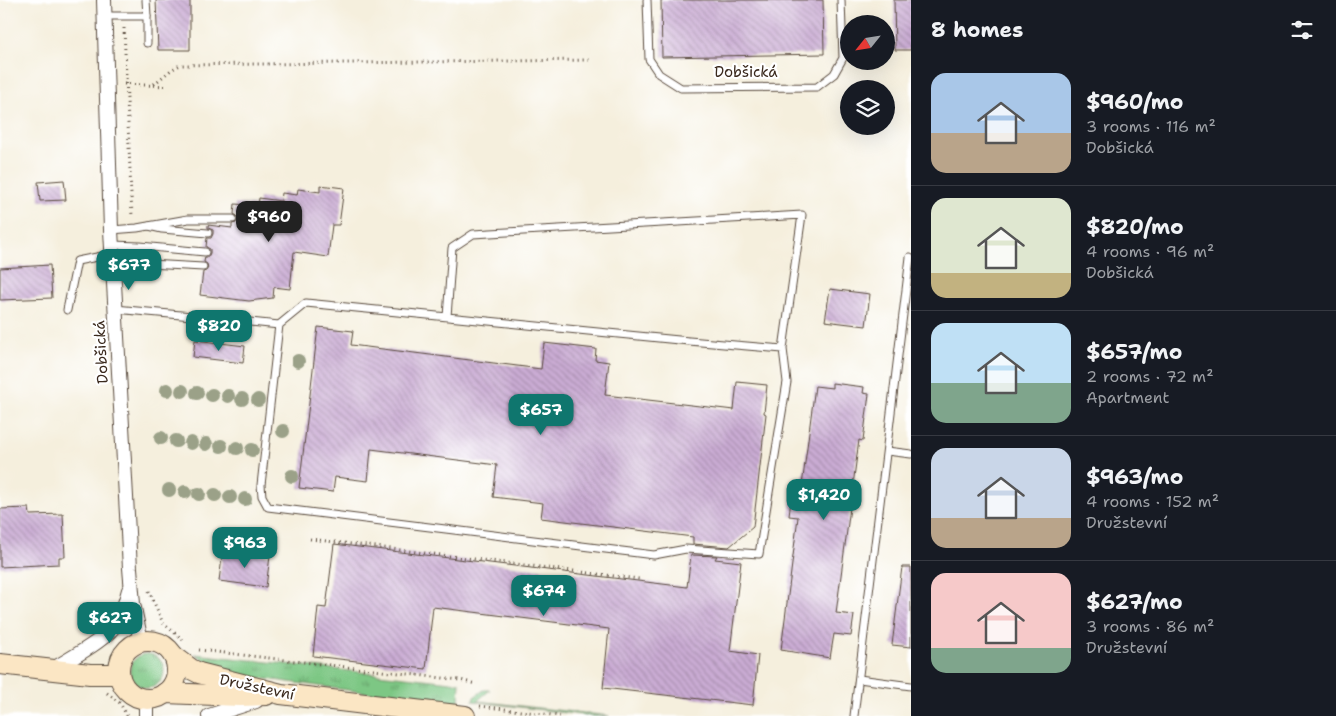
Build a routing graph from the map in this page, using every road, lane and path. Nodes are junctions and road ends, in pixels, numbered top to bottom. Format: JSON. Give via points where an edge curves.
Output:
{"nodes":[{"id":1,"x":104,"y":0,"type":"edge"},
{"id":2,"x":146,"y":0,"type":"edge"},
{"id":3,"x":647,"y":0,"type":"edge"},
{"id":4,"x":841,"y":0,"type":"edge"},
{"id":5,"x":104,"y":16,"type":"junction"},
{"id":6,"x":147,"y":16,"type":"junction"},
{"id":7,"x":124,"y":25,"type":"dead end"},
{"id":8,"x":147,"y":43,"type":"dead end"},
{"id":9,"x":589,"y":60,"type":"dead end"},
{"id":10,"x":126,"y":84,"type":"junction"},
{"id":11,"x":154,"y":84,"type":"junction"},
{"id":12,"x":106,"y":85,"type":"junction"},
{"id":13,"x":168,"y":86,"type":"dead end"},
{"id":14,"x":132,"y":218,"type":"dead end"},
{"id":15,"x":233,"y":219,"type":"dead end"},
{"id":16,"x":147,"y":225,"type":"junction"},
{"id":17,"x":111,"y":230,"type":"junction"},
{"id":18,"x":208,"y":234,"type":"dead end"},
{"id":19,"x":205,"y":252,"type":"dead end"},
{"id":20,"x":112,"y":254,"type":"junction"},
{"id":21,"x":910,"y":257,"type":"edge"},
{"id":22,"x":204,"y":267,"type":"dead end"},
{"id":23,"x":908,"y":289,"type":"edge"},
{"id":24,"x":115,"y":309,"type":"junction"},
{"id":25,"x":67,"y":310,"type":"dead end"},
{"id":26,"x":203,"y":317,"type":"dead end"},
{"id":27,"x":448,"y":317,"type":"junction"},
{"id":28,"x":220,"y":319,"type":"dead end"},
{"id":29,"x":279,"y":325,"type":"junction"},
{"id":30,"x":783,"y":349,"type":"junction"},
{"id":31,"x":887,"y":451,"type":"junction"},
{"id":32,"x":911,"y":454,"type":"edge"},
{"id":33,"x":310,"y":539,"type":"dead end"},
{"id":34,"x":640,"y":579,"type":"dead end"},
{"id":35,"x":131,"y":584,"type":"junction"},
{"id":36,"x":148,"y":584,"type":"dead end"},
{"id":37,"x":141,"y":641,"type":"junction"},
{"id":38,"x":193,"y":646,"type":"dead end"},
{"id":39,"x":180,"y":649,"type":"junction"},
{"id":40,"x":0,"y":664,"type":"edge"},
{"id":41,"x":52,"y":670,"type":"junction"},
{"id":42,"x":119,"y":674,"type":"junction"},
{"id":43,"x":859,"y":679,"type":"junction"},
{"id":44,"x":476,"y":684,"type":"dead end"},
{"id":45,"x":911,"y":686,"type":"edge"},
{"id":46,"x":281,"y":694,"type":"junction"},
{"id":47,"x":153,"y":703,"type":"edge"},
{"id":48,"x":470,"y":710,"type":"edge"},
{"id":49,"x":209,"y":716,"type":"edge"},
{"id":50,"x":560,"y":716,"type":"edge"},
{"id":51,"x":854,"y":716,"type":"edge"}],
"edges":[{"from":1,"to":5,"type":"street","name":"Dobšická"},
{"from":2,"to":6,"type":"lane"},
{"from":3,"to":4,"type":"lane","name":"Dobšická","via":[[649,59],[659,74],[681,88],[816,87],[834,74],[843,58]]},
{"from":5,"to":6,"type":"lane"},
{"from":5,"to":12,"type":"street","name":"Dobšická"},
{"from":6,"to":8,"type":"lane"},
{"from":7,"to":10,"type":"path"},
{"from":9,"to":11,"type":"path","via":[[180,65]]},
{"from":10,"to":11,"type":"path"},
{"from":10,"to":12,"type":"path"},
{"from":10,"to":14,"type":"path"},
{"from":11,"to":13,"type":"path"},
{"from":12,"to":17,"type":"street","name":"Dobšická"},
{"from":15,"to":16,"type":"lane","via":[[188,219]]},
{"from":16,"to":17,"type":"lane"},
{"from":16,"to":18,"type":"lane"},
{"from":17,"to":20,"type":"street","name":"Dobšická"},
{"from":19,"to":20,"type":"lane","via":[[140,246]]},
{"from":20,"to":22,"type":"lane"},
{"from":20,"to":24,"type":"street","name":"Dobšická"},
{"from":20,"to":25,"type":"lane","via":[[77,261]]},
{"from":21,"to":23,"type":"lane"},
{"from":23,"to":31,"type":"lane"},
{"from":24,"to":26,"type":"lane"},
{"from":24,"to":35,"type":"street","name":"Dobšická"},
{"from":27,"to":29,"type":"lane","via":[[306,302]]},
{"from":27,"to":30,"type":"lane"},
{"from":27,"to":30,"type":"lane","via":[[452,248],[473,234],[802,215]]},
{"from":28,"to":29,"type":"lane"},
{"from":29,"to":30,"type":"lane","via":[[261,485],[268,507],[654,555],[686,549],[759,554],[787,382]]},
{"from":31,"to":32,"type":"lane"},
{"from":31,"to":43,"type":"lane"},
{"from":33,"to":34,"type":"path"},
{"from":35,"to":37,"type":"street","name":"Dobšická"},
{"from":35,"to":41,"type":"street","via":[[122,612],[111,631]]},
{"from":36,"to":39,"type":"path","via":[[163,624]]},
{"from":37,"to":39,"type":"main road"},
{"from":37,"to":42,"type":"main road","via":[[127,650],[119,665]]},
{"from":38,"to":44,"type":"path","via":[[200,651]]},
{"from":39,"to":46,"type":"main road","name":"Družstevní","via":[[190,670]]},
{"from":39,"to":47,"type":"main road","via":[[172,686]]},
{"from":40,"to":41,"type":"main road"},
{"from":41,"to":42,"type":"main road"},
{"from":42,"to":47,"type":"main road","via":[[128,691]]},
{"from":43,"to":45,"type":"lane"},
{"from":43,"to":51,"type":"lane"},
{"from":46,"to":47,"type":"main road"},
{"from":46,"to":48,"type":"main road","name":"Družstevní"},
{"from":46,"to":49,"type":"street"},
{"from":48,"to":50,"type":"path"}]}
